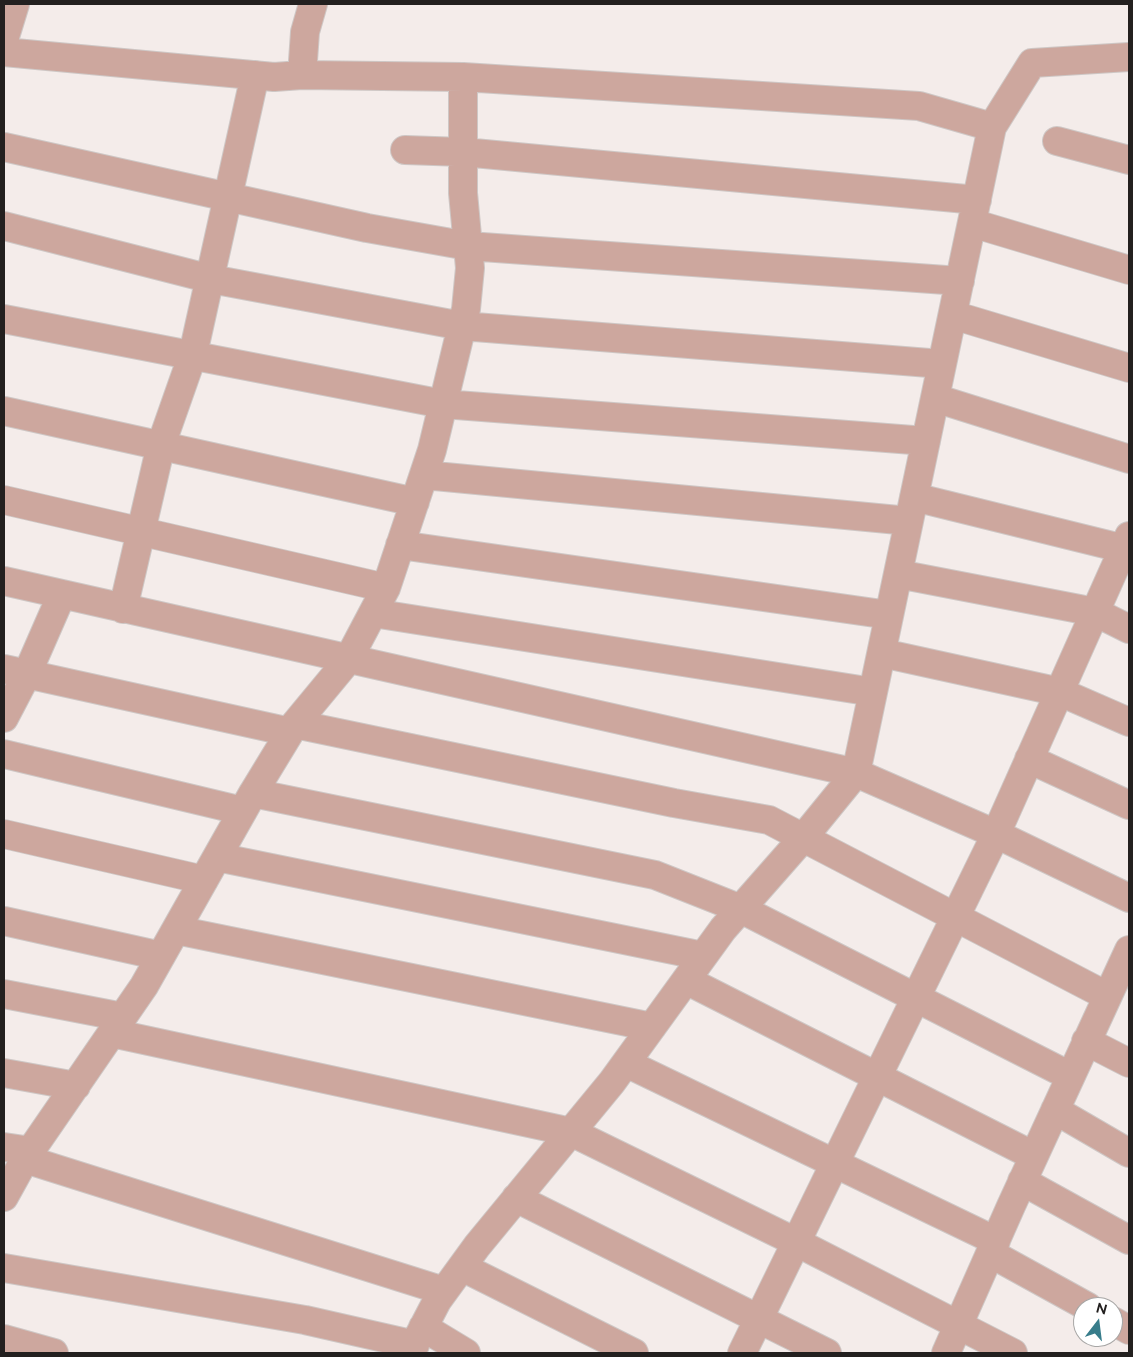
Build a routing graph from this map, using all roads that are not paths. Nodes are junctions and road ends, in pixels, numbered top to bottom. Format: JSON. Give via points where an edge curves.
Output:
{"nodes":[{"id":1,"x":15,"y":4,"type":"edge"},
{"id":2,"x":313,"y":4,"type":"edge"},
{"id":3,"x":4,"y":40,"type":"edge"},
{"id":4,"x":4,"y":52,"type":"edge"},
{"id":5,"x":1129,"y":57,"type":"edge"},
{"id":6,"x":255,"y":75,"type":"junction"},
{"id":7,"x":302,"y":75,"type":"junction"},
{"id":8,"x":463,"y":77,"type":"junction"},
{"id":9,"x":992,"y":127,"type":"junction"},
{"id":10,"x":1058,"y":141,"type":"dead end"},
{"id":11,"x":4,"y":147,"type":"edge"},
{"id":12,"x":405,"y":150,"type":"dead end"},
{"id":13,"x":463,"y":152,"type":"junction"},
{"id":14,"x":1129,"y":160,"type":"edge"},
{"id":15,"x":229,"y":197,"type":"junction"},
{"id":16,"x":975,"y":211,"type":"junction"},
{"id":17,"x":4,"y":226,"type":"edge"},
{"id":18,"x":468,"y":246,"type":"junction"},
{"id":19,"x":1129,"y":270,"type":"edge"},
{"id":20,"x":210,"y":279,"type":"junction"},
{"id":21,"x":960,"y":281,"type":"junction"},
{"id":22,"x":952,"y":315,"type":"junction"},
{"id":23,"x":4,"y":319,"type":"edge"},
{"id":24,"x":462,"y":326,"type":"junction"},
{"id":25,"x":193,"y":354,"type":"junction"},
{"id":26,"x":942,"y":364,"type":"junction"},
{"id":27,"x":1129,"y":368,"type":"edge"},
{"id":28,"x":935,"y":398,"type":"junction"},
{"id":29,"x":443,"y":404,"type":"junction"},
{"id":30,"x":4,"y":411,"type":"edge"},
{"id":31,"x":926,"y":441,"type":"junction"},
{"id":32,"x":161,"y":445,"type":"junction"},
{"id":33,"x":1129,"y":459,"type":"edge"},
{"id":34,"x":424,"y":475,"type":"junction"},
{"id":35,"x":4,"y":500,"type":"edge"},
{"id":36,"x":415,"y":502,"type":"junction"},
{"id":37,"x":912,"y":509,"type":"junction"},
{"id":38,"x":142,"y":530,"type":"junction"},
{"id":39,"x":1128,"y":544,"type":"edge"},
{"id":40,"x":400,"y":545,"type":"junction"},
{"id":41,"x":898,"y":574,"type":"junction"},
{"id":42,"x":4,"y":581,"type":"edge"},
{"id":43,"x":386,"y":588,"type":"junction"},
{"id":44,"x":62,"y":594,"type":"junction"},
{"id":45,"x":124,"y":609,"type":"junction"},
{"id":46,"x":1095,"y":612,"type":"junction"},
{"id":47,"x":373,"y":613,"type":"junction"},
{"id":48,"x":889,"y":615,"type":"junction"},
{"id":49,"x":1129,"y":629,"type":"edge"},
{"id":50,"x":882,"y":653,"type":"junction"},
{"id":51,"x":348,"y":660,"type":"junction"},
{"id":52,"x":15,"y":672,"type":"edge"},
{"id":53,"x":873,"y":692,"type":"junction"},
{"id":54,"x":1060,"y":692,"type":"junction"},
{"id":55,"x":4,"y":718,"type":"edge"},
{"id":56,"x":1129,"y":722,"type":"edge"},
{"id":57,"x":293,"y":728,"type":"junction"},
{"id":58,"x":4,"y":754,"type":"edge"},
{"id":59,"x":1029,"y":759,"type":"junction"},
{"id":60,"x":856,"y":773,"type":"junction"},
{"id":61,"x":248,"y":802,"type":"junction"},
{"id":62,"x":1129,"y":805,"type":"edge"},
{"id":63,"x":4,"y":834,"type":"edge"},
{"id":64,"x":996,"y":834,"type":"junction"},
{"id":65,"x":803,"y":838,"type":"junction"},
{"id":66,"x":211,"y":868,"type":"junction"},
{"id":67,"x":1129,"y":898,"type":"edge"},
{"id":68,"x":741,"y":909,"type":"junction"},
{"id":69,"x":955,"y":918,"type":"junction"},
{"id":70,"x":4,"y":921,"type":"edge"},
{"id":71,"x":176,"y":930,"type":"junction"},
{"id":72,"x":161,"y":956,"type":"junction"},
{"id":73,"x":704,"y":956,"type":"junction"},
{"id":74,"x":1126,"y":964,"type":"edge"},
{"id":75,"x":686,"y":980,"type":"junction"},
{"id":76,"x":4,"y":994,"type":"edge"},
{"id":77,"x":1107,"y":996,"type":"junction"},
{"id":78,"x":915,"y":998,"type":"junction"},
{"id":79,"x":117,"y":1025,"type":"junction"},
{"id":80,"x":652,"y":1027,"type":"junction"},
{"id":81,"x":1086,"y":1041,"type":"junction"},
{"id":82,"x":626,"y":1063,"type":"junction"},
{"id":83,"x":1129,"y":1064,"type":"edge"},
{"id":84,"x":4,"y":1073,"type":"edge"},
{"id":85,"x":1070,"y":1076,"type":"junction"},
{"id":86,"x":876,"y":1078,"type":"junction"},
{"id":87,"x":76,"y":1086,"type":"junction"},
{"id":88,"x":1055,"y":1110,"type":"junction"},
{"id":89,"x":571,"y":1132,"type":"junction"},
{"id":90,"x":20,"y":1152,"type":"edge"},
{"id":91,"x":1129,"y":1153,"type":"edge"},
{"id":92,"x":1034,"y":1156,"type":"junction"},
{"id":93,"x":835,"y":1163,"type":"junction"},
{"id":94,"x":1022,"y":1181,"type":"junction"},
{"id":95,"x":4,"y":1197,"type":"edge"},
{"id":96,"x":516,"y":1198,"type":"junction"},
{"id":97,"x":1129,"y":1240,"type":"edge"},
{"id":98,"x":796,"y":1242,"type":"junction"},
{"id":99,"x":993,"y":1247,"type":"junction"},
{"id":100,"x":462,"y":1267,"type":"junction"},
{"id":101,"x":4,"y":1268,"type":"edge"},
{"id":102,"x":444,"y":1291,"type":"junction"},
{"id":103,"x":1073,"y":1298,"type":"edge"},
{"id":104,"x":759,"y":1318,"type":"junction"},
{"id":105,"x":959,"y":1325,"type":"junction"},
{"id":106,"x":4,"y":1338,"type":"edge"},
{"id":107,"x":416,"y":1342,"type":"edge"},
{"id":108,"x":54,"y":1353,"type":"edge"},
{"id":109,"x":466,"y":1353,"type":"edge"},
{"id":110,"x":634,"y":1353,"type":"edge"},
{"id":111,"x":742,"y":1353,"type":"edge"},
{"id":112,"x":827,"y":1353,"type":"edge"},
{"id":113,"x":946,"y":1353,"type":"edge"},
{"id":114,"x":1013,"y":1353,"type":"edge"}],
"edges":[{"from":1,"to":3,"type":"street"},
{"from":2,"to":7,"type":"street","via":[[305,32]]},
{"from":4,"to":6,"type":"street"},
{"from":5,"to":9,"type":"street","via":[[1032,63]]},
{"from":6,"to":7,"type":"street"},
{"from":6,"to":15,"type":"street"},
{"from":7,"to":8,"type":"street"},
{"from":8,"to":9,"type":"street","via":[[919,106]]},
{"from":8,"to":13,"type":"street"},
{"from":9,"to":16,"type":"street"},
{"from":10,"to":14,"type":"street"},
{"from":11,"to":15,"type":"street"},
{"from":12,"to":13,"type":"street"},
{"from":13,"to":16,"type":"street"},
{"from":13,"to":18,"type":"street"},
{"from":15,"to":18,"type":"street","via":[[367,228]]},
{"from":15,"to":20,"type":"street"},
{"from":16,"to":19,"type":"street"},
{"from":16,"to":21,"type":"street"},
{"from":17,"to":20,"type":"street"},
{"from":18,"to":21,"type":"street"},
{"from":18,"to":24,"type":"street","via":[[470,268]]},
{"from":20,"to":24,"type":"street"},
{"from":20,"to":25,"type":"street"},
{"from":21,"to":22,"type":"street"},
{"from":22,"to":26,"type":"street"},
{"from":22,"to":27,"type":"street"},
{"from":23,"to":25,"type":"street"},
{"from":24,"to":26,"type":"street"},
{"from":24,"to":29,"type":"street"},
{"from":25,"to":29,"type":"street"},
{"from":25,"to":32,"type":"street"},
{"from":26,"to":28,"type":"street"},
{"from":28,"to":31,"type":"street"},
{"from":28,"to":33,"type":"street"},
{"from":29,"to":31,"type":"street"},
{"from":29,"to":34,"type":"street"},
{"from":30,"to":32,"type":"street"},
{"from":31,"to":37,"type":"street"},
{"from":32,"to":36,"type":"street"},
{"from":32,"to":38,"type":"street"},
{"from":34,"to":36,"type":"street"},
{"from":34,"to":37,"type":"street"},
{"from":35,"to":38,"type":"street"},
{"from":36,"to":40,"type":"street"},
{"from":37,"to":39,"type":"street"},
{"from":37,"to":41,"type":"street"},
{"from":38,"to":43,"type":"street"},
{"from":38,"to":45,"type":"street"},
{"from":39,"to":46,"type":"street"},
{"from":40,"to":43,"type":"street"},
{"from":40,"to":48,"type":"street"},
{"from":41,"to":46,"type":"street"},
{"from":41,"to":48,"type":"street"},
{"from":42,"to":44,"type":"street"},
{"from":43,"to":47,"type":"street"},
{"from":44,"to":45,"type":"street"},
{"from":44,"to":52,"type":"street"},
{"from":45,"to":51,"type":"street"},
{"from":46,"to":49,"type":"street"},
{"from":46,"to":54,"type":"street"},
{"from":47,"to":51,"type":"street"},
{"from":47,"to":53,"type":"street"},
{"from":48,"to":50,"type":"street"},
{"from":50,"to":53,"type":"street"},
{"from":50,"to":54,"type":"street"},
{"from":51,"to":57,"type":"street"},
{"from":51,"to":60,"type":"street"},
{"from":52,"to":55,"type":"street"},
{"from":52,"to":57,"type":"street"},
{"from":53,"to":60,"type":"street"},
{"from":54,"to":56,"type":"street"},
{"from":54,"to":59,"type":"street"},
{"from":57,"to":61,"type":"street"},
{"from":57,"to":65,"type":"street","via":[[769,820]]},
{"from":58,"to":61,"type":"street"},
{"from":59,"to":62,"type":"street"},
{"from":59,"to":64,"type":"street"},
{"from":60,"to":64,"type":"street"},
{"from":60,"to":65,"type":"street"},
{"from":61,"to":66,"type":"street"},
{"from":61,"to":68,"type":"street","via":[[655,875]]},
{"from":63,"to":66,"type":"street"},
{"from":64,"to":67,"type":"street"},
{"from":64,"to":69,"type":"street"},
{"from":65,"to":68,"type":"street"},
{"from":65,"to":69,"type":"street"},
{"from":66,"to":71,"type":"street"},
{"from":66,"to":73,"type":"street"},
{"from":68,"to":73,"type":"street"},
{"from":68,"to":78,"type":"street"},
{"from":69,"to":77,"type":"street"},
{"from":69,"to":78,"type":"street"},
{"from":70,"to":72,"type":"street"},
{"from":71,"to":72,"type":"street"},
{"from":71,"to":80,"type":"street"},
{"from":72,"to":79,"type":"street"},
{"from":73,"to":75,"type":"street"},
{"from":74,"to":77,"type":"street"},
{"from":75,"to":80,"type":"street"},
{"from":75,"to":86,"type":"street"},
{"from":76,"to":79,"type":"street"},
{"from":77,"to":81,"type":"street"},
{"from":78,"to":85,"type":"street"},
{"from":78,"to":86,"type":"street"},
{"from":79,"to":87,"type":"street"},
{"from":79,"to":89,"type":"street"},
{"from":80,"to":82,"type":"street"},
{"from":81,"to":83,"type":"street"},
{"from":81,"to":85,"type":"street"},
{"from":82,"to":89,"type":"street"},
{"from":82,"to":93,"type":"street"},
{"from":84,"to":87,"type":"street"},
{"from":85,"to":88,"type":"street"},
{"from":86,"to":92,"type":"street"},
{"from":86,"to":93,"type":"street"},
{"from":87,"to":90,"type":"street"},
{"from":88,"to":91,"type":"street"},
{"from":88,"to":92,"type":"street"},
{"from":89,"to":96,"type":"street"},
{"from":89,"to":98,"type":"street"},
{"from":90,"to":95,"type":"street"},
{"from":90,"to":102,"type":"street"},
{"from":92,"to":94,"type":"street"},
{"from":93,"to":98,"type":"street"},
{"from":93,"to":99,"type":"street"},
{"from":94,"to":97,"type":"street"},
{"from":94,"to":99,"type":"street"},
{"from":96,"to":100,"type":"street"},
{"from":96,"to":104,"type":"street"},
{"from":98,"to":104,"type":"street"},
{"from":98,"to":105,"type":"street"},
{"from":99,"to":103,"type":"street"},
{"from":99,"to":105,"type":"street"},
{"from":100,"to":102,"type":"street"},
{"from":100,"to":110,"type":"street"},
{"from":101,"to":107,"type":"street"},
{"from":102,"to":107,"type":"street"},
{"from":104,"to":111,"type":"street"},
{"from":104,"to":112,"type":"street"},
{"from":105,"to":113,"type":"street"},
{"from":105,"to":114,"type":"street"},
{"from":106,"to":108,"type":"street"},
{"from":107,"to":109,"type":"street"}]}
